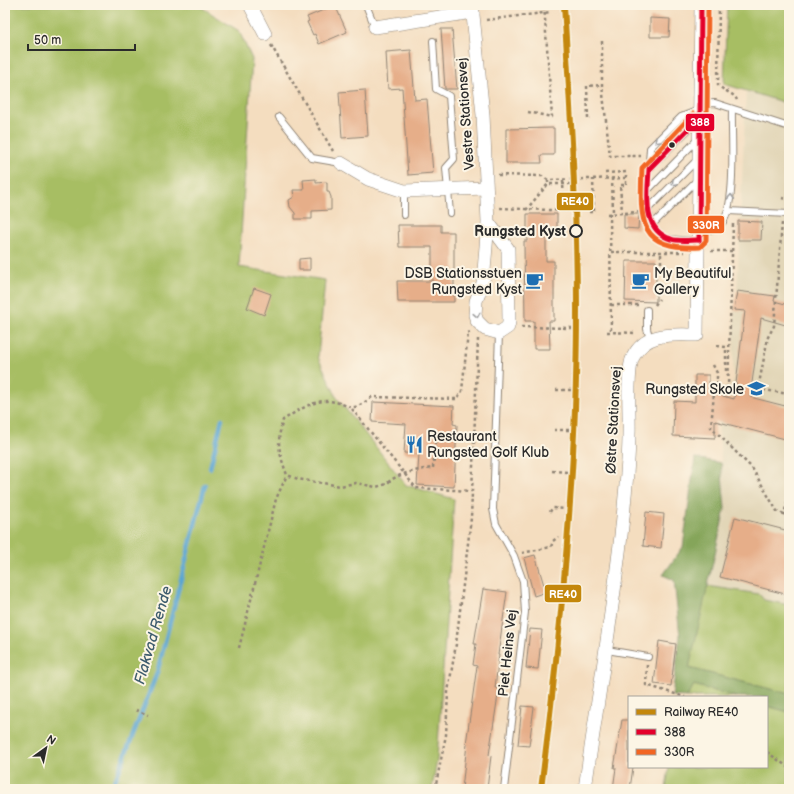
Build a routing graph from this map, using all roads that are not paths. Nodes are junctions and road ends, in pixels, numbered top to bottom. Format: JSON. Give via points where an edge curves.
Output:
{"nodes":[{"id":1,"x":250,"y":5,"type":"edge"},
{"id":2,"x":366,"y":5,"type":"edge"},
{"id":3,"x":701,"y":5,"type":"edge"},
{"id":4,"x":472,"y":8,"type":"edge"},
{"id":5,"x":375,"y":27,"type":"joint"},
{"id":6,"x":265,"y":34,"type":"road end"},
{"id":7,"x":433,"y":41,"type":"dead end"},
{"id":8,"x":732,"y":110,"type":"junction"},
{"id":9,"x":699,"y":111,"type":"junction"},
{"id":10,"x":279,"y":117,"type":"dead end"},
{"id":11,"x":789,"y":128,"type":"edge"},
{"id":12,"x":699,"y":138,"type":"junction"},
{"id":13,"x":699,"y":158,"type":"junction"},
{"id":14,"x":341,"y":163,"type":"joint"},
{"id":15,"x":649,"y":169,"type":"junction"},
{"id":16,"x":699,"y":178,"type":"junction"},
{"id":17,"x":486,"y":188,"type":"junction"},
{"id":18,"x":448,"y":189,"type":"junction"},
{"id":19,"x":649,"y":189,"type":"junction"},
{"id":20,"x":404,"y":191,"type":"junction"},
{"id":21,"x":648,"y":210,"type":"junction"},
{"id":22,"x":728,"y":211,"type":"junction"},
{"id":23,"x":450,"y":213,"type":"dead end"},
{"id":24,"x":786,"y":213,"type":"edge"},
{"id":25,"x":404,"y":215,"type":"dead end"},
{"id":26,"x":488,"y":222,"type":"junction"},
{"id":27,"x":652,"y":225,"type":"junction"},
{"id":28,"x":699,"y":240,"type":"junction"},
{"id":29,"x":649,"y":307,"type":"road end"},
{"id":30,"x":499,"y":333,"type":"junction"},
{"id":31,"x":647,"y":341,"type":"junction"},
{"id":32,"x":607,"y":650,"type":"junction"},
{"id":33,"x":648,"y":657,"type":"road end"},
{"id":34,"x":504,"y":789,"type":"edge"},
{"id":35,"x":585,"y":789,"type":"edge"}],
"edges":[{"from":1,"to":6,"type":"street"},
{"from":2,"to":5,"type":"lane"},
{"from":3,"to":9,"type":"street"},
{"from":4,"to":5,"type":"street"},
{"from":4,"to":17,"type":"street","name":"Vestre Stationsvej","via":[[483,114]]},
{"from":7,"to":18,"type":"lane","via":[[436,89],[449,96],[454,159],[446,168]]},
{"from":8,"to":9,"type":"lane","via":[[715,103]]},
{"from":8,"to":11,"type":"lane"},
{"from":22,"to":8,"type":"lane","one_way":true,"via":[[731,198]]},
{"from":9,"to":12,"type":"street"},
{"from":9,"to":15,"type":"lane"},
{"from":9,"to":15,"type":"lane","one_way":true,"via":[[681,117],[650,148]]},
{"from":10,"to":14,"type":"lane","via":[[312,158]]},
{"from":12,"to":13,"type":"street"},
{"from":12,"to":19,"type":"lane"},
{"from":13,"to":16,"type":"street"},
{"from":13,"to":21,"type":"lane","one_way":true},
{"from":14,"to":20,"type":"street","via":[[368,179]]},
{"from":15,"to":19,"type":"lane"},
{"from":16,"to":27,"type":"lane"},
{"from":16,"to":28,"type":"street"},
{"from":17,"to":18,"type":"street"},
{"from":17,"to":26,"type":"street","name":"Vestre Stationsvej"},
{"from":18,"to":20,"type":"street"},
{"from":18,"to":23,"type":"lane"},
{"from":19,"to":21,"type":"lane"},
{"from":20,"to":25,"type":"lane"},
{"from":21,"to":27,"type":"lane"},
{"from":22,"to":24,"type":"lane"},
{"from":22,"to":28,"type":"lane","via":[[722,224]]},
{"from":26,"to":30,"type":"street","via":[[508,249],[509,322],[508,327]]},
{"from":26,"to":30,"type":"street","name":"Vestre Stationsvej","one_way":true,"via":[[483,283],[476,301],[475,315],[483,327]]},
{"from":27,"to":28,"type":"lane","via":[[664,237],[672,240]]},
{"from":28,"to":31,"type":"street","via":[[697,334],[662,335]]},
{"from":29,"to":31,"type":"lane"},
{"from":30,"to":34,"type":"lane","name":"Piet Heins Vej","via":[[493,509],[496,524],[514,556],[523,581],[525,612]]},
{"from":31,"to":32,"type":"street","name":"Østre Stationsvej","via":[[636,352],[631,363],[624,508]]},
{"from":32,"to":33,"type":"lane"},
{"from":32,"to":35,"type":"street","name":"Østre Stationsvej"}]}
